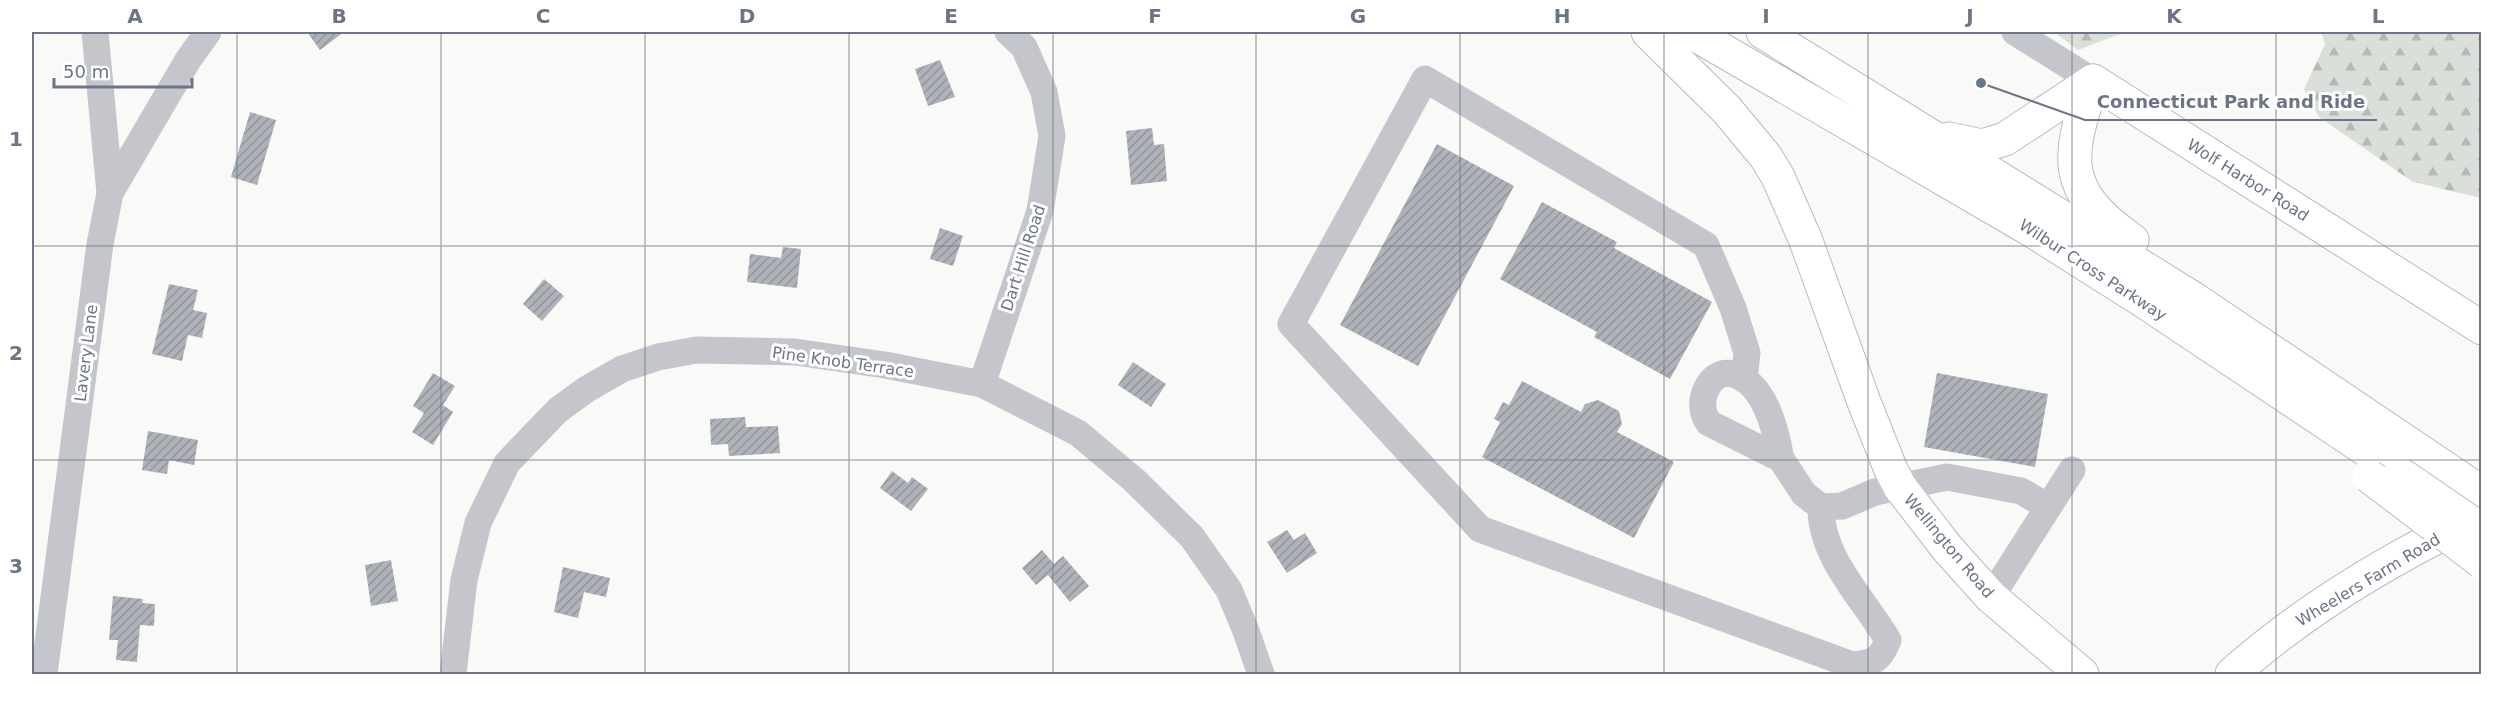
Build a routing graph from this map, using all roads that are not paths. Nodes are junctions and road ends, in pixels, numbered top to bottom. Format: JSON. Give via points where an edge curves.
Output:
{"nodes":[{"id":1,"x":95,"y":32,"type":"edge"},
{"id":2,"x":208,"y":32,"type":"edge"},
{"id":3,"x":1008,"y":32,"type":"edge"},
{"id":4,"x":1648,"y":32,"type":"edge"},
{"id":5,"x":1691,"y":32,"type":"edge"},
{"id":6,"x":1763,"y":32,"type":"edge"},
{"id":7,"x":2014,"y":32,"type":"edge"},
{"id":8,"x":2093,"y":81,"type":"junction"},
{"id":9,"x":1931,"y":134,"type":"junction"},
{"id":10,"x":110,"y":193,"type":"junction"},
{"id":11,"x":2194,"y":299,"type":"junction"},
{"id":12,"x":2481,"y":328,"type":"edge"},
{"id":13,"x":1744,"y":380,"type":"junction"},
{"id":14,"x":982,"y":384,"type":"junction"},
{"id":15,"x":1781,"y":459,"type":"junction"},
{"id":16,"x":2072,"y":470,"type":"dead end"},
{"id":17,"x":2380,"y":472,"type":"junction"},
{"id":18,"x":1900,"y":487,"type":"junction"},
{"id":19,"x":2481,"y":493,"type":"edge"},
{"id":20,"x":1821,"y":507,"type":"junction"},
{"id":21,"x":2048,"y":507,"type":"junction"},
{"id":22,"x":2481,"y":515,"type":"edge"},
{"id":23,"x":2481,"y":530,"type":"edge"},
{"id":24,"x":2481,"y":562,"type":"edge"},
{"id":25,"x":1990,"y":597,"type":"junction"},
{"id":26,"x":44,"y":675,"type":"edge"},
{"id":27,"x":453,"y":675,"type":"edge"},
{"id":28,"x":1261,"y":675,"type":"edge"},
{"id":29,"x":2082,"y":675,"type":"edge"},
{"id":30,"x":2232,"y":675,"type":"edge"}],
"edges":[{"from":1,"to":10,"type":"street","name":"Lavery Lane"},
{"from":2,"to":10,"type":"street"},
{"from":3,"to":14,"type":"street","name":"Dart Hill Road","via":[[1024,47],[1044,92],[1052,136],[1040,211]]},
{"from":4,"to":18,"type":"main road","name":"Wellington Road","via":[[1727,110],[1778,177],[1806,241],[1890,470]]},
{"from":5,"to":17,"type":"main road","name":"Wilbur Cross Parkway","via":[[2085,264]]},
{"from":6,"to":9,"type":"main road","name":"Wilbur Cross Parkway"},
{"from":7,"to":8,"type":"street","name":"Wolf Harbor Road"},
{"from":8,"to":9,"type":"main road","via":[[2017,133],[1993,144],[1969,144]]},
{"from":8,"to":11,"type":"main road","via":[[2074,141],[2078,183],[2107,221],[2159,260]]},
{"from":8,"to":12,"type":"main road","name":"Wolf Harbor Road"},
{"from":9,"to":11,"type":"main road","name":"Wilbur Cross Parkway"},
{"from":10,"to":26,"type":"street","name":"Lavery Lane"},
{"from":11,"to":19,"type":"main road","name":"Wilbur Cross Parkway"},
{"from":13,"to":15,"type":"street","via":[[1761,396],[1775,428]]},
{"from":13,"to":15,"type":"street","via":[[1731,373],[1710,382],[1700,403],[1702,415],[1709,423]]},
{"from":13,"to":20,"type":"street","via":[[1747,353],[1706,245],[1425,80],[1291,324],[1480,529],[1852,665],[1869,663],[1882,654],[1888,640],[1826,541]]},
{"from":14,"to":27,"type":"street","name":"Pine Knob Terrace","via":[[795,352],[697,350],[622,369],[558,410],[507,463],[478,523],[464,580]]},
{"from":14,"to":28,"type":"street","name":"Pine Knob Terrace","via":[[1077,433],[1134,480],[1192,537],[1229,590]]},
{"from":15,"to":20,"type":"street","via":[[1804,494]]},
{"from":16,"to":21,"type":"street"},
{"from":17,"to":23,"type":"main road","name":"Wilbur Cross Parkway","bridge":true},
{"from":17,"to":24,"type":"main road","bridge":true},
{"from":18,"to":20,"type":"street","via":[[1875,492],[1842,506]]},
{"from":18,"to":21,"type":"street","via":[[1947,477],[2021,491]]},
{"from":18,"to":25,"type":"main road","name":"Wellington Road"},
{"from":21,"to":25,"type":"street"},
{"from":22,"to":30,"type":"main road","name":"Wheelers Farm Road","via":[[2352,585],[2302,618]]},
{"from":25,"to":29,"type":"main road","name":"Wellington Road"}]}
